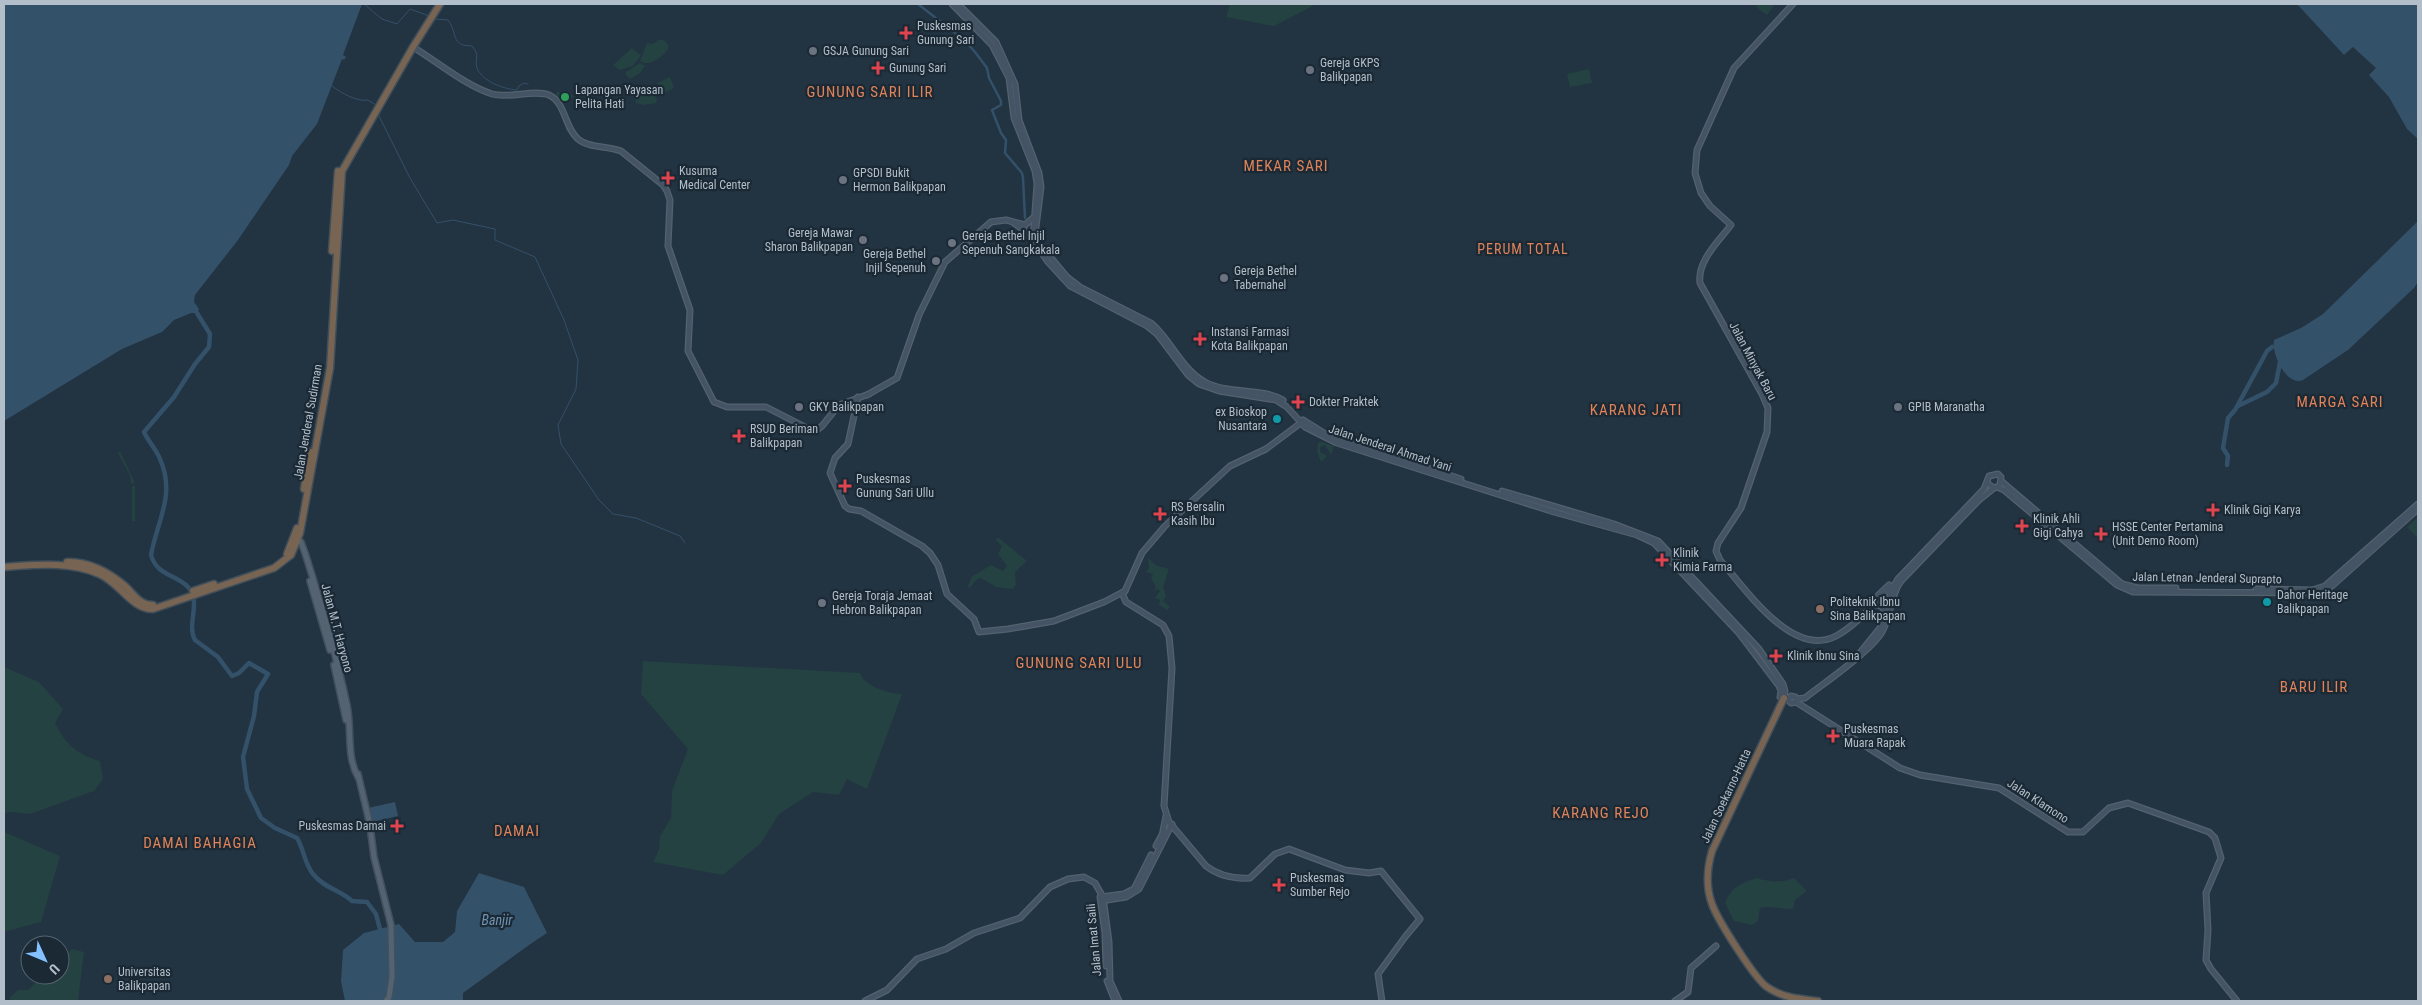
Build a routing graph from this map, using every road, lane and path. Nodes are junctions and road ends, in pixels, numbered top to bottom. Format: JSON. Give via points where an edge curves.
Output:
{"nodes":[{"id":1,"x":435,"y":4,"type":"edge"},
{"id":2,"x":440,"y":4,"type":"edge"},
{"id":3,"x":952,"y":4,"type":"edge"},
{"id":4,"x":958,"y":4,"type":"edge"},
{"id":5,"x":1793,"y":4,"type":"edge"},
{"id":6,"x":430,"y":16,"type":"junction"},
{"id":7,"x":412,"y":46,"type":"junction"},
{"id":8,"x":1034,"y":164,"type":"junction"},
{"id":9,"x":1034,"y":216,"type":"junction"},
{"id":10,"x":1037,"y":221,"type":"junction"},
{"id":11,"x":1030,"y":230,"type":"junction"},
{"id":12,"x":856,"y":398,"type":"junction"},
{"id":13,"x":1295,"y":415,"type":"junction"},
{"id":14,"x":1302,"y":422,"type":"junction"},
{"id":15,"x":2001,"y":482,"type":"junction"},
{"id":16,"x":1987,"y":483,"type":"junction"},
{"id":17,"x":1996,"y":487,"type":"junction"},
{"id":18,"x":2418,"y":504,"type":"edge"},
{"id":19,"x":2418,"y":509,"type":"edge"},
{"id":20,"x":296,"y":541,"type":"junction"},
{"id":21,"x":1926,"y":552,"type":"junction"},
{"id":22,"x":303,"y":554,"type":"junction"},
{"id":23,"x":291,"y":556,"type":"junction"},
{"id":24,"x":5,"y":565,"type":"edge"},
{"id":25,"x":2104,"y":572,"type":"junction"},
{"id":26,"x":1897,"y":582,"type":"junction"},
{"id":27,"x":2201,"y":590,"type":"junction"},
{"id":28,"x":198,"y":592,"type":"junction"},
{"id":29,"x":1124,"y":592,"type":"junction"},
{"id":30,"x":1873,"y":604,"type":"junction"},
{"id":31,"x":1885,"y":611,"type":"junction"},
{"id":32,"x":1861,"y":615,"type":"junction"},
{"id":33,"x":1858,"y":655,"type":"junction"},
{"id":34,"x":1784,"y":687,"type":"junction"},
{"id":35,"x":1790,"y":699,"type":"junction"},
{"id":36,"x":349,"y":728,"type":"junction"},
{"id":37,"x":1165,"y":811,"type":"junction"},
{"id":38,"x":1170,"y":823,"type":"junction"},
{"id":39,"x":1178,"y":830,"type":"junction"},
{"id":40,"x":1164,"y":833,"type":"junction"},
{"id":41,"x":1103,"y":900,"type":"junction"},
{"id":42,"x":1716,"y":946,"type":"dead end"},
{"id":43,"x":388,"y":999,"type":"edge"},
{"id":44,"x":1795,"y":1000,"type":"edge"},
{"id":45,"x":865,"y":1001,"type":"edge"},
{"id":46,"x":1117,"y":1001,"type":"edge"},
{"id":47,"x":1382,"y":1001,"type":"edge"},
{"id":48,"x":1675,"y":1001,"type":"edge"},
{"id":49,"x":1818,"y":1001,"type":"edge"},
{"id":50,"x":2237,"y":1001,"type":"edge"}],
"edges":[{"from":1,"to":6,"type":"highway","name":"Jalan Jenderal Sudirman"},
{"from":2,"to":6,"type":"highway","name":"Jalan Jenderal Sudirman"},
{"from":3,"to":8,"type":"main road","via":[[994,49],[1009,78],[1014,118]]},
{"from":4,"to":8,"type":"main road","via":[[996,42],[1001,52],[1015,84],[1019,120]]},
{"from":5,"to":32,"type":"main road","name":"Jalan Minyak Baru","via":[[1734,68],[1697,150],[1694,173],[1701,193],[1710,206],[1732,225],[1704,261],[1700,283],[1762,394],[1769,421],[1741,508],[1719,541],[1716,552],[1764,609],[1793,634],[1805,639],[1825,640],[1843,632]]},
{"from":6,"to":7,"type":"highway","name":"Jalan Jenderal Sudirman"},
{"from":7,"to":12,"type":"main road","via":[[491,94],[548,95],[559,103],[571,131],[580,141],[621,151],[665,186],[670,200],[668,246],[690,310],[688,351],[714,402],[727,407],[766,408],[812,430],[822,426],[836,408]]},
{"from":7,"to":20,"type":"highway","name":"Jalan Jenderal Sudirman","via":[[339,170],[326,378]]},
{"from":8,"to":9,"type":"main road","via":[[1037,184]]},
{"from":8,"to":10,"type":"main road","via":[[1041,186]]},
{"from":9,"to":11,"type":"main road"},
{"from":9,"to":11,"type":"main road"},
{"from":10,"to":11,"type":"main road"},
{"from":10,"to":11,"type":"main road"},
{"from":11,"to":12,"type":"main road","via":[[1003,220],[991,222],[945,262],[919,315],[897,378]]},
{"from":11,"to":13,"type":"main road","name":"Jalan Jenderal Ahmad Yani","via":[[1034,244],[1070,286],[1147,326],[1199,384],[1218,391],[1276,400]]},
{"from":11,"to":34,"type":"main road","name":"Jalan Jenderal Ahmad Yani","via":[[1073,282],[1151,323],[1160,330],[1186,366],[1212,386],[1266,394],[1284,401],[1309,425],[1327,436],[1658,540],[1759,649]]},
{"from":12,"to":29,"type":"main road","via":[[848,444],[835,458],[830,470],[843,501],[851,508],[864,510],[930,553],[947,594],[974,620],[979,632],[1054,621]]},
{"from":13,"to":14,"type":"main road","name":"Jalan Jenderal Ahmad Yani"},
{"from":13,"to":29,"type":"main road","via":[[1294,425],[1265,446],[1228,464],[1151,538],[1139,553]]},
{"from":14,"to":29,"type":"main road","via":[[1266,449],[1230,466],[1166,526],[1142,553]]},
{"from":14,"to":35,"type":"main road","name":"Jalan Jenderal Ahmad Yani","via":[[1337,443],[1637,535],[1654,543],[1747,643]]},
{"from":15,"to":16,"type":"main road","via":[[2000,475],[1993,473]]},
{"from":15,"to":17,"type":"main road"},
{"from":15,"to":25,"type":"main road","name":"Jalan Letnan Jenderal Suprapto"},
{"from":16,"to":17,"type":"main road"},
{"from":16,"to":21,"type":"main road"},
{"from":17,"to":21,"type":"main road"},
{"from":17,"to":25,"type":"main road","name":"Jalan Letnan Jenderal Suprapto","via":[[2004,490]]},
{"from":18,"to":27,"type":"main road","name":"Jalan Letnan Jenderal Suprapto","via":[[2337,577],[2320,588]]},
{"from":19,"to":27,"type":"main road","name":"Jalan Letnan Jenderal Suprapto","via":[[2332,586],[2317,593]]},
{"from":20,"to":22,"type":"main road","name":"Jalan M.T. Haryono"},
{"from":20,"to":23,"type":"highway","name":"Jalan Jenderal Sudirman"},
{"from":20,"to":28,"type":"highway","name":"Jalan Jenderal Sudirman","via":[[285,557],[276,563]]},
{"from":20,"to":36,"type":"main road","name":"Jalan M.T. Haryono","via":[[318,593],[341,677]]},
{"from":21,"to":26,"type":"main road"},
{"from":22,"to":23,"type":"highway","via":[[298,552]]},
{"from":22,"to":36,"type":"main road","name":"Jalan M.T. Haryono"},
{"from":23,"to":28,"type":"highway","name":"Jalan Jenderal Sudirman","via":[[274,568]]},
{"from":24,"to":28,"type":"highway","name":"Jalan Jenderal Sudirman","via":[[79,567],[106,577],[139,606],[147,609]]},
{"from":25,"to":27,"type":"main road","name":"Jalan Letnan Jenderal Suprapto","via":[[2120,587],[2131,592]]},
{"from":26,"to":30,"type":"main road","name":"Jalan Minyak Baru"},
{"from":26,"to":31,"type":"main road"},
{"from":26,"to":32,"type":"main road","via":[[1883,590]]},
{"from":26,"to":33,"type":"main road","via":[[1883,630],[1874,643]]},
{"from":29,"to":37,"type":"main road","via":[[1128,603],[1163,625],[1171,644]]},
{"from":30,"to":31,"type":"main road"},
{"from":30,"to":32,"type":"main road","name":"Jalan Minyak Baru"},
{"from":31,"to":33,"type":"main road","via":[[1874,637]]},
{"from":33,"to":35,"type":"main road","via":[[1804,698]]},
{"from":34,"to":35,"type":"main road"},
{"from":34,"to":35,"type":"main road","name":"Jalan Jenderal Ahmad Yani"},
{"from":35,"to":44,"type":"highway","name":"Jalan Soekarno-Hatta","via":[[1781,706],[1713,848],[1708,873],[1713,907],[1759,979]]},
{"from":35,"to":44,"type":"highway","name":"Jalan Soekarno-Hatta","via":[[1709,850],[1705,882],[1710,907],[1762,986],[1783,998]]},
{"from":35,"to":50,"type":"main road","name":"Jalan Klamono","via":[[1900,768],[1920,775],[1999,788],[2068,832],[2083,832],[2109,808],[2128,802],[2209,832],[2221,859],[2206,893],[2206,960]]},
{"from":36,"to":43,"type":"main road","name":"Jalan M.T. Haryono","via":[[389,920]]},
{"from":37,"to":38,"type":"main road"},
{"from":37,"to":40,"type":"main road"},
{"from":38,"to":39,"type":"main road"},
{"from":38,"to":40,"type":"main road"},
{"from":39,"to":40,"type":"main road"},
{"from":39,"to":47,"type":"main road","via":[[1206,866],[1231,877],[1250,878],[1275,854],[1289,849],[1345,870],[1381,871],[1420,919],[1378,974]]},
{"from":40,"to":41,"type":"main road","name":"Jalan Imat Saili","via":[[1139,889],[1126,897]]},
{"from":41,"to":45,"type":"main road","via":[[1087,877],[1062,881],[1050,887],[1023,916],[917,959],[891,986]]},
{"from":41,"to":46,"type":"main road","name":"Jalan Imat Saili","via":[[1110,981]]},
{"from":42,"to":48,"type":"main road","via":[[1691,968],[1688,992]]},
{"from":44,"to":49,"type":"highway","name":"Jalan Soekarno-Hatta"}]}
